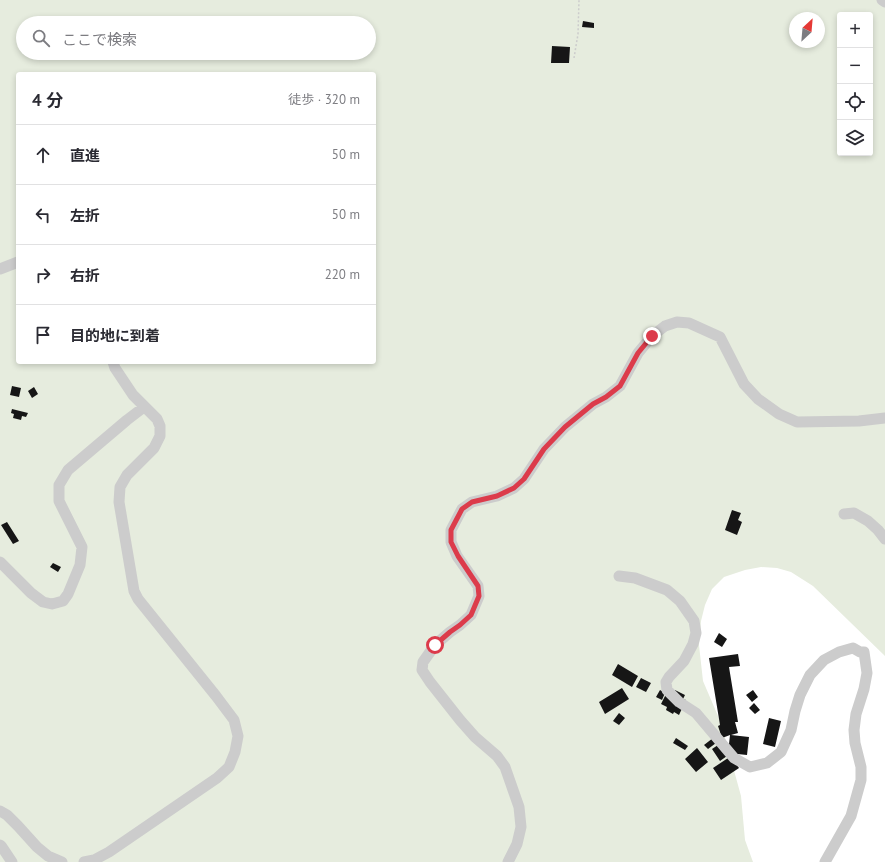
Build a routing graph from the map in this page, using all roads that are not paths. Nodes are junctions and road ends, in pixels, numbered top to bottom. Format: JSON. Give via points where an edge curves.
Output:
{"nodes":[{"id":1,"x":882,"y":0,"type":"edge"},
{"id":2,"x":885,"y":2,"type":"edge"},
{"id":3,"x":16,"y":263,"type":"edge"},
{"id":4,"x":0,"y":269,"type":"edge"},
{"id":5,"x":113,"y":364,"type":"edge"},
{"id":6,"x":144,"y":407,"type":"junction"},
{"id":7,"x":885,"y":418,"type":"edge"},
{"id":8,"x":844,"y":514,"type":"dead end"},
{"id":9,"x":885,"y":539,"type":"edge"},
{"id":10,"x":0,"y":562,"type":"edge"},
{"id":11,"x":619,"y":576,"type":"dead end"},
{"id":12,"x":0,"y":811,"type":"edge"},
{"id":13,"x":0,"y":845,"type":"edge"},
{"id":14,"x":12,"y":862,"type":"edge"},
{"id":15,"x":62,"y":862,"type":"edge"},
{"id":16,"x":84,"y":862,"type":"edge"},
{"id":17,"x":508,"y":862,"type":"edge"},
{"id":18,"x":826,"y":862,"type":"edge"}],
"edges":[{"from":1,"to":2,"type":"street"},
{"from":3,"to":4,"type":"street"},
{"from":5,"to":6,"type":"street"},
{"from":6,"to":10,"type":"street","via":[[68,470],[59,485],[59,501],[82,547],[80,565],[68,594],[62,601],[52,604],[43,602]]},
{"from":6,"to":16,"type":"street","via":[[157,418],[160,436],[154,448],[127,475],[120,487],[119,502],[134,591],[234,720],[238,736],[229,767],[217,778],[109,852]]},
{"from":7,"to":17,"type":"street","via":[[797,422],[779,414],[744,384],[720,337],[689,323],[677,322],[665,326],[652,336],[638,353],[620,386],[565,427],[514,488],[497,496],[472,502],[462,509],[451,530],[451,542],[478,586],[479,596],[471,615],[435,645],[423,662],[422,670],[460,720],[497,756],[504,767],[519,807],[521,826],[517,844]]},
{"from":8,"to":9,"type":"street","via":[[854,513],[868,521]]},
{"from":11,"to":18,"type":"street","via":[[636,578],[667,590],[680,601],[691,616],[696,632],[693,644],[684,661],[669,676],[666,682],[667,690],[696,713],[734,758],[750,767],[767,763],[781,752],[791,730],[800,695],[810,675],[824,660],[853,648],[864,652],[867,673],[854,730],[861,780],[852,816]]},
{"from":12,"to":15,"type":"street","via":[[18,826],[37,848]]},
{"from":13,"to":14,"type":"street"}]}
